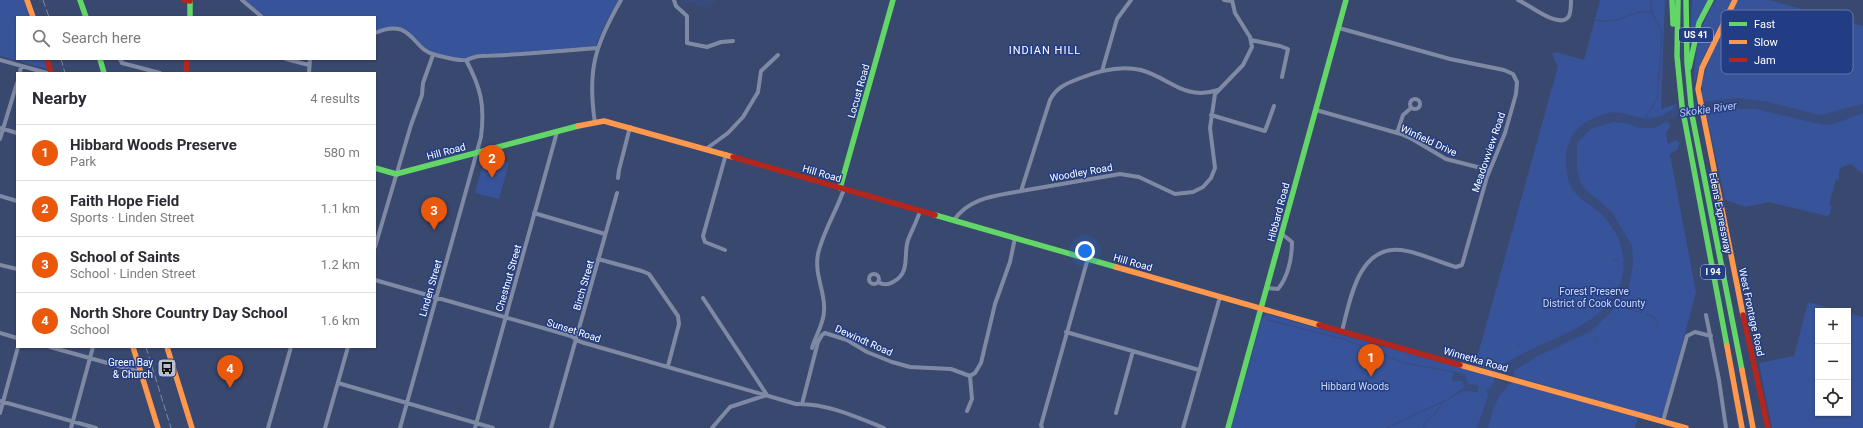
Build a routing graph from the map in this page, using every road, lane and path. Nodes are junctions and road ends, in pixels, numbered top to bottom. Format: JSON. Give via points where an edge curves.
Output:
{"nodes":[{"id":1,"x":27,"y":0,"type":"edge"},
{"id":2,"x":80,"y":0,"type":"edge"},
{"id":3,"x":184,"y":0,"type":"edge"},
{"id":4,"x":242,"y":0,"type":"edge"},
{"id":5,"x":621,"y":0,"type":"edge"},
{"id":6,"x":674,"y":0,"type":"edge"},
{"id":7,"x":893,"y":0,"type":"edge"},
{"id":8,"x":1131,"y":0,"type":"edge"},
{"id":9,"x":1224,"y":0,"type":"edge"},
{"id":10,"x":1232,"y":0,"type":"edge"},
{"id":11,"x":1346,"y":0,"type":"edge"},
{"id":12,"x":1518,"y":0,"type":"edge"},
{"id":13,"x":1571,"y":0,"type":"edge"},
{"id":14,"x":1672,"y":0,"type":"edge"},
{"id":15,"x":1678,"y":0,"type":"edge"},
{"id":16,"x":1686,"y":0,"type":"edge"},
{"id":17,"x":1711,"y":0,"type":"edge"},
{"id":18,"x":1735,"y":0,"type":"edge"},
{"id":19,"x":190,"y":1,"type":"edge"},
{"id":20,"x":1730,"y":10,"type":"edge"},
{"id":21,"x":33,"y":16,"type":"edge"},
{"id":22,"x":86,"y":16,"type":"edge"},
{"id":23,"x":190,"y":16,"type":"edge"},
{"id":24,"x":261,"y":16,"type":"edge"},
{"id":25,"x":1339,"y":28,"type":"junction"},
{"id":26,"x":1721,"y":30,"type":"edge"},
{"id":27,"x":376,"y":33,"type":"edge"},
{"id":28,"x":1251,"y":40,"type":"junction"},
{"id":29,"x":733,"y":42,"type":"dead end"},
{"id":30,"x":597,"y":48,"type":"junction"},
{"id":31,"x":433,"y":55,"type":"junction"},
{"id":32,"x":778,"y":55,"type":"dead end"},
{"id":33,"x":1678,"y":56,"type":"junction"},
{"id":34,"x":0,"y":60,"type":"edge"},
{"id":35,"x":47,"y":60,"type":"edge"},
{"id":36,"x":100,"y":60,"type":"edge"},
{"id":37,"x":120,"y":60,"type":"edge"},
{"id":38,"x":187,"y":60,"type":"edge"},
{"id":39,"x":290,"y":60,"type":"edge"},
{"id":40,"x":310,"y":60,"type":"edge"},
{"id":41,"x":466,"y":60,"type":"junction"},
{"id":42,"x":309,"y":65,"type":"junction"},
{"id":43,"x":21,"y":66,"type":"junction"},
{"id":44,"x":20,"y":72,"type":"edge"},
{"id":45,"x":43,"y":72,"type":"edge"},
{"id":46,"x":51,"y":72,"type":"edge"},
{"id":47,"x":104,"y":72,"type":"edge"},
{"id":48,"x":156,"y":72,"type":"edge"},
{"id":49,"x":186,"y":72,"type":"edge"},
{"id":50,"x":309,"y":72,"type":"edge"},
{"id":51,"x":1102,"y":72,"type":"junction"},
{"id":52,"x":1688,"y":74,"type":"junction"},
{"id":53,"x":1282,"y":77,"type":"dead end"},
{"id":54,"x":16,"y":85,"type":"edge"},
{"id":55,"x":1218,"y":90,"type":"junction"},
{"id":56,"x":1274,"y":106,"type":"dead end"},
{"id":57,"x":1411,"y":108,"type":"dead end"},
{"id":58,"x":1316,"y":110,"type":"junction"},
{"id":59,"x":1211,"y":115,"type":"junction"},
{"id":60,"x":595,"y":122,"type":"junction"},
{"id":61,"x":630,"y":127,"type":"junction"},
{"id":62,"x":2,"y":129,"type":"edge"},
{"id":63,"x":557,"y":132,"type":"junction"},
{"id":64,"x":16,"y":133,"type":"edge"},
{"id":65,"x":1397,"y":133,"type":"junction"},
{"id":66,"x":0,"y":139,"type":"edge"},
{"id":67,"x":706,"y":149,"type":"junction"},
{"id":68,"x":477,"y":153,"type":"junction"},
{"id":69,"x":726,"y":154,"type":"junction"},
{"id":70,"x":376,"y":168,"type":"edge"},
{"id":71,"x":1489,"y":170,"type":"junction"},
{"id":72,"x":396,"y":174,"type":"junction"},
{"id":73,"x":618,"y":178,"type":"dead end"},
{"id":74,"x":842,"y":188,"type":"junction"},
{"id":75,"x":1022,"y":191,"type":"junction"},
{"id":76,"x":617,"y":193,"type":"dead end"},
{"id":77,"x":0,"y":196,"type":"edge"},
{"id":78,"x":16,"y":201,"type":"edge"},
{"id":79,"x":920,"y":211,"type":"junction"},
{"id":80,"x":534,"y":213,"type":"junction"},
{"id":81,"x":954,"y":220,"type":"junction"},
{"id":82,"x":605,"y":234,"type":"junction"},
{"id":83,"x":1282,"y":234,"type":"junction"},
{"id":84,"x":1015,"y":238,"type":"junction"},
{"id":85,"x":376,"y":244,"type":"edge"},
{"id":86,"x":725,"y":250,"type":"dead end"},
{"id":87,"x":1088,"y":258,"type":"junction"},
{"id":88,"x":598,"y":259,"type":"junction"},
{"id":89,"x":0,"y":264,"type":"edge"},
{"id":90,"x":16,"y":269,"type":"edge"},
{"id":91,"x":376,"y":280,"type":"edge"},
{"id":92,"x":878,"y":282,"type":"dead end"},
{"id":93,"x":1267,"y":288,"type":"junction"},
{"id":94,"x":1220,"y":296,"type":"junction"},
{"id":95,"x":436,"y":298,"type":"junction"},
{"id":96,"x":703,"y":298,"type":"dead end"},
{"id":97,"x":1261,"y":309,"type":"junction"},
{"id":98,"x":1706,"y":315,"type":"dead end"},
{"id":99,"x":505,"y":318,"type":"junction"},
{"id":100,"x":1342,"y":331,"type":"junction"},
{"id":101,"x":1066,"y":332,"type":"junction"},
{"id":102,"x":0,"y":333,"type":"edge"},
{"id":103,"x":1711,"y":336,"type":"junction"},
{"id":104,"x":16,"y":338,"type":"edge"},
{"id":105,"x":576,"y":339,"type":"junction"},
{"id":106,"x":18,"y":348,"type":"edge"},
{"id":107,"x":54,"y":348,"type":"edge"},
{"id":108,"x":93,"y":348,"type":"edge"},
{"id":109,"x":133,"y":348,"type":"edge"},
{"id":110,"x":167,"y":348,"type":"edge"},
{"id":111,"x":291,"y":348,"type":"edge"},
{"id":112,"x":348,"y":348,"type":"edge"},
{"id":113,"x":812,"y":348,"type":"dead end"},
{"id":114,"x":1133,"y":351,"type":"junction"},
{"id":115,"x":90,"y":358,"type":"junction"},
{"id":116,"x":668,"y":366,"type":"junction"},
{"id":117,"x":1199,"y":370,"type":"junction"},
{"id":118,"x":140,"y":372,"type":"junction"},
{"id":119,"x":970,"y":376,"type":"junction"},
{"id":120,"x":338,"y":383,"type":"junction"},
{"id":121,"x":767,"y":395,"type":"junction"},
{"id":122,"x":2,"y":401,"type":"edge"},
{"id":123,"x":407,"y":403,"type":"junction"},
{"id":124,"x":802,"y":404,"type":"junction"},
{"id":125,"x":967,"y":411,"type":"dead end"},
{"id":126,"x":0,"y":413,"type":"edge"},
{"id":127,"x":1116,"y":414,"type":"dead end"},
{"id":128,"x":1663,"y":421,"type":"junction"},
{"id":129,"x":73,"y":422,"type":"junction"},
{"id":130,"x":476,"y":423,"type":"junction"},
{"id":131,"x":1041,"y":426,"type":"edge"},
{"id":132,"x":71,"y":428,"type":"edge"},
{"id":133,"x":96,"y":428,"type":"edge"},
{"id":134,"x":158,"y":428,"type":"edge"},
{"id":135,"x":192,"y":428,"type":"edge"},
{"id":136,"x":268,"y":428,"type":"edge"},
{"id":137,"x":325,"y":428,"type":"edge"},
{"id":138,"x":400,"y":428,"type":"edge"},
{"id":139,"x":474,"y":428,"type":"edge"},
{"id":140,"x":493,"y":428,"type":"edge"},
{"id":141,"x":551,"y":428,"type":"edge"},
{"id":142,"x":712,"y":428,"type":"edge"},
{"id":143,"x":884,"y":428,"type":"edge"},
{"id":144,"x":1184,"y":428,"type":"edge"},
{"id":145,"x":1228,"y":428,"type":"edge"},
{"id":146,"x":1683,"y":428,"type":"edge"},
{"id":147,"x":1726,"y":428,"type":"edge"},
{"id":148,"x":1742,"y":428,"type":"edge"},
{"id":149,"x":1753,"y":428,"type":"edge"},
{"id":150,"x":1768,"y":428,"type":"edge"}],
"edges":[{"from":1,"to":21,"type":"main road"},
{"from":2,"to":22,"type":"main road"},
{"from":3,"to":19,"type":"main road"},
{"from":4,"to":24,"type":"street"},
{"from":5,"to":30,"type":"street"},
{"from":6,"to":29,"type":"street","via":[[676,6],[687,16],[687,43],[707,47],[721,42]]},
{"from":7,"to":74,"type":"main road","name":"Locust Road"},
{"from":8,"to":51,"type":"street","via":[[1117,19]]},
{"from":9,"to":10,"type":"street"},
{"from":10,"to":28,"type":"street","via":[[1238,20]]},
{"from":11,"to":25,"type":"main road","name":"Hibbard Road"},
{"from":12,"to":13,"type":"street","via":[[1539,14],[1562,20],[1570,14]]},
{"from":14,"to":33,"type":"main road","number":"US 41","via":[[1673,47]]},
{"from":15,"to":33,"type":"main road","name":"Edens Expressway","number":"I 94"},
{"from":16,"to":52,"type":"main road","name":"Edens Expressway","number":"I 94"},
{"from":17,"to":52,"type":"main road","number":"US 41","via":[[1699,23]]},
{"from":18,"to":20,"type":"main road","name":"West Frontage Road"},
{"from":19,"to":23,"type":"main road"},
{"from":25,"to":58,"type":"main road","name":"Hibbard Road"},
{"from":25,"to":71,"type":"street","name":"Meadowview Road","via":[[1513,74],[1517,82],[1516,94],[1505,133]]},
{"from":26,"to":150,"type":"main road","name":"West Frontage Road","via":[[1700,75],[1698,89],[1746,332]]},
{"from":27,"to":31,"type":"street","via":[[388,29],[402,30]]},
{"from":28,"to":53,"type":"street","via":[[1288,49]]},
{"from":28,"to":55,"type":"street","name":"Woodley Road","via":[[1252,47],[1246,61]]},
{"from":30,"to":41,"type":"street","via":[[478,56]]},
{"from":30,"to":60,"type":"street","via":[[592,70]]},
{"from":31,"to":41,"type":"street"},
{"from":31,"to":72,"type":"street","via":[[423,83],[418,110],[410,125]]},
{"from":32,"to":67,"type":"street","via":[[761,71],[758,92],[743,116],[728,133]]},
{"from":33,"to":148,"type":"main road","name":"Edens Expressway","number":"I 94","via":[[1682,106]]},
{"from":34,"to":43,"type":"street"},
{"from":35,"to":46,"type":"main road"},
{"from":36,"to":47,"type":"main road"},
{"from":37,"to":48,"type":"street","via":[[122,63]]},
{"from":38,"to":49,"type":"main road"},
{"from":39,"to":42,"type":"street"},
{"from":40,"to":42,"type":"street"},
{"from":41,"to":68,"type":"street","name":"Linden Street","via":[[482,98],[483,120]]},
{"from":42,"to":50,"type":"street"},
{"from":43,"to":44,"type":"street"},
{"from":43,"to":45,"type":"street"},
{"from":51,"to":55,"type":"street","via":[[1121,68],[1143,71],[1193,93]]},
{"from":51,"to":75,"type":"street","via":[[1068,83],[1052,94]]},
{"from":52,"to":149,"type":"main road","name":"Edens Expressway","number":"I 94","via":[[1692,115]]},
{"from":54,"to":62,"type":"street"},
{"from":55,"to":59,"type":"street","name":"Woodley Road"},
{"from":56,"to":59,"type":"street","via":[[1265,131]]},
{"from":57,"to":65,"type":"street","via":[[1403,115]]},
{"from":58,"to":65,"type":"street","name":"Winfield Drive"},
{"from":58,"to":83,"type":"main road","name":"Hibbard Road"},
{"from":59,"to":75,"type":"street","name":"Woodley Road","via":[[1215,168],[1207,183],[1193,192],[1175,194],[1146,179],[1120,174]]},
{"from":60,"to":61,"type":"main road","name":"Hill Road"},
{"from":60,"to":63,"type":"main road","name":"Hill Road"},
{"from":61,"to":67,"type":"main road","name":"Hill Road"},
{"from":61,"to":73,"type":"street"},
{"from":62,"to":64,"type":"street"},
{"from":62,"to":66,"type":"street"},
{"from":63,"to":68,"type":"main road","name":"Hill Road"},
{"from":63,"to":80,"type":"street","name":"Chestnut Street"},
{"from":65,"to":71,"type":"street","name":"Winfield Drive","via":[[1446,159]]},
{"from":67,"to":69,"type":"main road","name":"Hill Road"},
{"from":68,"to":72,"type":"main road","name":"Hill Road"},
{"from":68,"to":95,"type":"street","name":"Linden Street"},
{"from":69,"to":74,"type":"main road","name":"Hill Road"},
{"from":69,"to":86,"type":"street","via":[[703,236],[705,242]]},
{"from":70,"to":72,"type":"main road"},
{"from":71,"to":100,"type":"street","name":"Meadowview Road","via":[[1462,265],[1456,267],[1400,250],[1390,250],[1378,255],[1359,275]]},
{"from":72,"to":85,"type":"street"},
{"from":74,"to":79,"type":"main road","name":"Hill Road"},
{"from":74,"to":113,"type":"street","via":[[818,253],[817,271],[825,310]]},
{"from":75,"to":81,"type":"street","name":"Woodley Road","via":[[972,203]]},
{"from":76,"to":82,"type":"street","name":"Birch Street"},
{"from":77,"to":78,"type":"street"},
{"from":79,"to":81,"type":"main road","name":"Hill Road"},
{"from":79,"to":92,"type":"street","via":[[908,241],[904,272],[890,283]]},
{"from":80,"to":82,"type":"street"},
{"from":80,"to":99,"type":"street","name":"Chestnut Street"},
{"from":81,"to":84,"type":"main road","name":"Hill Road"},
{"from":82,"to":88,"type":"street","name":"Birch Street"},
{"from":83,"to":93,"type":"main road","name":"Hibbard Road"},
{"from":83,"to":93,"type":"street","via":[[1292,242],[1291,260],[1278,289]]},
{"from":84,"to":87,"type":"main road","name":"Hill Road"},
{"from":84,"to":119,"type":"street","via":[[1010,262],[994,304],[981,363]]},
{"from":87,"to":94,"type":"main road","name":"Hill Road"},
{"from":87,"to":101,"type":"street"},
{"from":88,"to":105,"type":"street","name":"Birch Street"},
{"from":88,"to":116,"type":"street","via":[[649,274],[676,312],[680,324]]},
{"from":89,"to":90,"type":"street"},
{"from":91,"to":95,"type":"street","name":"Sunset Road"},
{"from":93,"to":97,"type":"main road","name":"Hibbard Road"},
{"from":94,"to":97,"type":"main road","name":"Hill Road"},
{"from":94,"to":117,"type":"street"},
{"from":95,"to":99,"type":"street","name":"Sunset Road"},
{"from":95,"to":123,"type":"street","name":"Linden Street"},
{"from":96,"to":121,"type":"street"},
{"from":97,"to":100,"type":"main road","name":"Winnetka Road"},
{"from":97,"to":145,"type":"main road","name":"Hibbard Road"},
{"from":98,"to":103,"type":"street"},
{"from":99,"to":105,"type":"street","name":"Sunset Road"},
{"from":99,"to":130,"type":"street","name":"Chestnut Street"},
{"from":100,"to":128,"type":"main road","name":"Winnetka Road"},
{"from":101,"to":114,"type":"street"},
{"from":101,"to":131,"type":"street"},
{"from":102,"to":104,"type":"street"},
{"from":103,"to":128,"type":"street","via":[[1695,332],[1687,336]]},
{"from":103,"to":147,"type":"street"},
{"from":105,"to":116,"type":"street","name":"Sunset Road"},
{"from":105,"to":141,"type":"street","name":"Birch Street"},
{"from":106,"to":122,"type":"street"},
{"from":107,"to":115,"type":"street"},
{"from":108,"to":115,"type":"street"},
{"from":109,"to":118,"type":"main road"},
{"from":110,"to":135,"type":"main road"},
{"from":111,"to":136,"type":"street"},
{"from":112,"to":120,"type":"street"},
{"from":114,"to":117,"type":"street"},
{"from":114,"to":127,"type":"street"},
{"from":115,"to":118,"type":"street"},
{"from":115,"to":129,"type":"street"},
{"from":116,"to":121,"type":"street","name":"Sunset Road"},
{"from":117,"to":144,"type":"street"},
{"from":118,"to":134,"type":"main road"},
{"from":119,"to":124,"type":"street","name":"Dewindt Road","via":[[951,369],[910,367],[892,362],[847,340],[825,333],[818,342]]},
{"from":119,"to":125,"type":"street","via":[[972,399]]},
{"from":120,"to":123,"type":"street"},
{"from":120,"to":137,"type":"street"},
{"from":121,"to":124,"type":"street","name":"Sunset Road"},
{"from":121,"to":142,"type":"street","via":[[730,407]]},
{"from":122,"to":126,"type":"street"},
{"from":122,"to":129,"type":"street"},
{"from":123,"to":130,"type":"street"},
{"from":123,"to":138,"type":"street","name":"Linden Street"},
{"from":124,"to":143,"type":"street","name":"Sunset Road","via":[[844,412]]},
{"from":128,"to":146,"type":"main road","name":"Winnetka Road"},
{"from":129,"to":132,"type":"street"},
{"from":129,"to":133,"type":"street"},
{"from":130,"to":139,"type":"street","name":"Chestnut Street"},
{"from":130,"to":140,"type":"street"}]}
